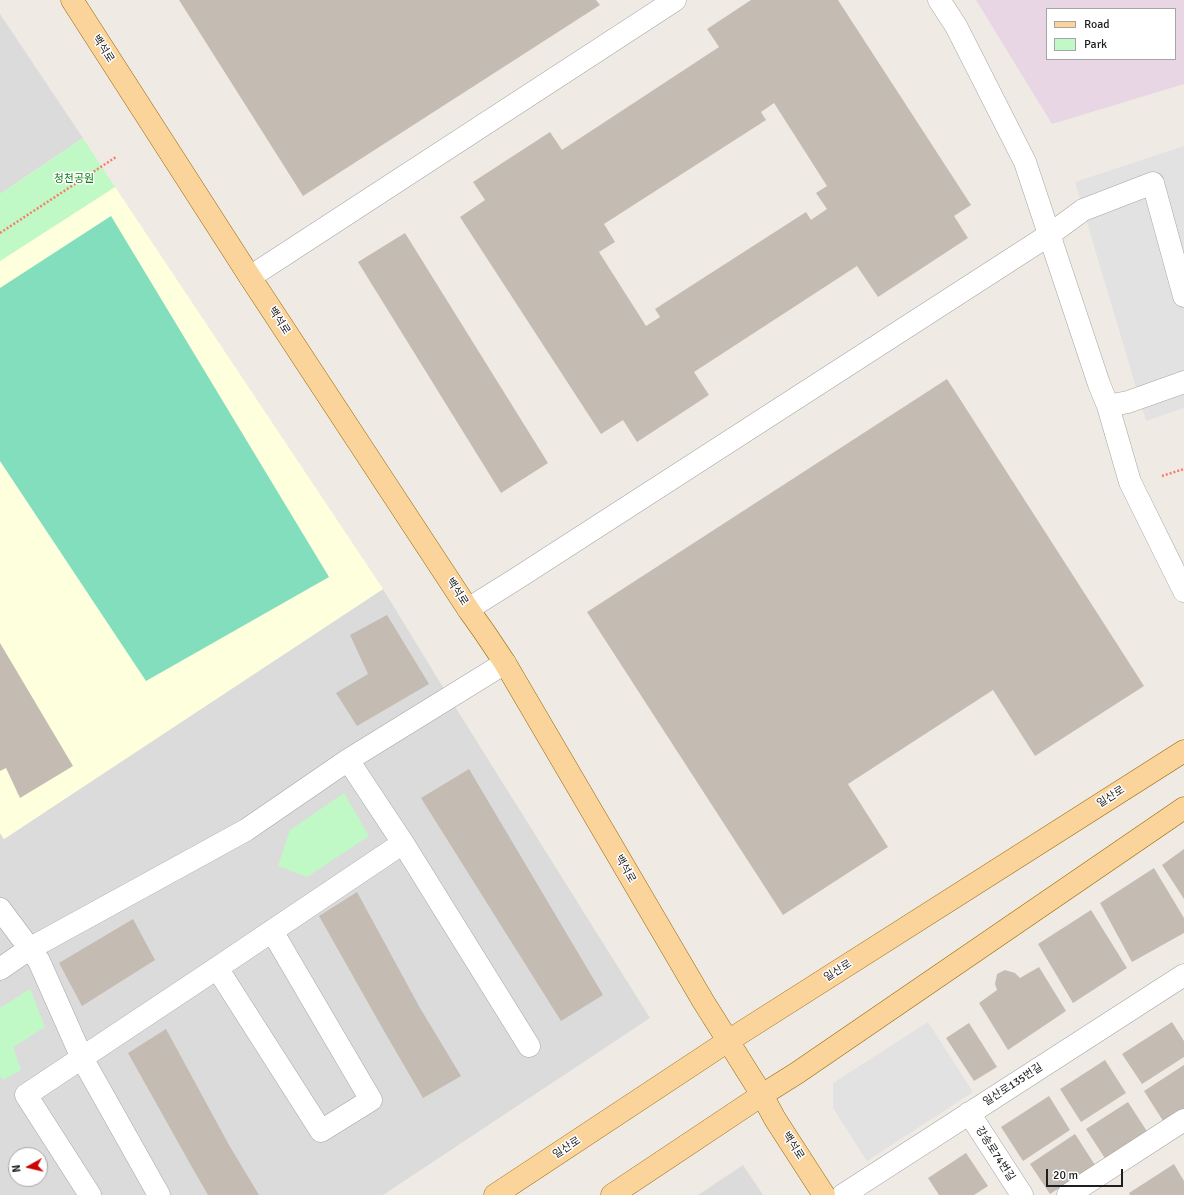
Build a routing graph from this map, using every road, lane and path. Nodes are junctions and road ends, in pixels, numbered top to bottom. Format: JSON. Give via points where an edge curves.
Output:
{"nodes":[{"id":1,"x":72,"y":0,"type":"edge"},
{"id":2,"x":675,"y":0,"type":"edge"},
{"id":3,"x":939,"y":0,"type":"edge"},
{"id":4,"x":116,"y":157,"type":"dead end"},
{"id":5,"x":0,"y":233,"type":"edge"},
{"id":6,"x":1049,"y":235,"type":"junction"},
{"id":7,"x":250,"y":277,"type":"junction"},
{"id":8,"x":1184,"y":296,"type":"edge"},
{"id":9,"x":1184,"y":382,"type":"edge"},
{"id":10,"x":1108,"y":406,"type":"junction"},
{"id":11,"x":1184,"y":469,"type":"edge"},
{"id":12,"x":1162,"y":476,"type":"dead end"},
{"id":13,"x":1184,"y":591,"type":"edge"},
{"id":14,"x":468,"y":609,"type":"junction"},
{"id":15,"x":505,"y":663,"type":"junction"},
{"id":16,"x":1184,"y":751,"type":"edge"},
{"id":17,"x":348,"y":760,"type":"junction"},
{"id":18,"x":1184,"y":808,"type":"edge"},
{"id":19,"x":403,"y":844,"type":"junction"},
{"id":20,"x":0,"y":909,"type":"edge"},
{"id":21,"x":272,"y":931,"type":"junction"},
{"id":22,"x":29,"y":949,"type":"junction"},
{"id":23,"x":217,"y":968,"type":"junction"},
{"id":24,"x":0,"y":969,"type":"edge"},
{"id":25,"x":1184,"y":975,"type":"edge"},
{"id":26,"x":728,"y":1041,"type":"junction"},
{"id":27,"x":529,"y":1046,"type":"dead end"},
{"id":28,"x":82,"y":1058,"type":"junction"},
{"id":29,"x":762,"y":1095,"type":"junction"},
{"id":30,"x":969,"y":1114,"type":"junction"},
{"id":31,"x":1184,"y":1120,"type":"edge"},
{"id":32,"x":90,"y":1195,"type":"edge"},
{"id":33,"x":159,"y":1195,"type":"edge"},
{"id":34,"x":495,"y":1195,"type":"edge"},
{"id":35,"x":612,"y":1195,"type":"edge"},
{"id":36,"x":824,"y":1195,"type":"edge"},
{"id":37,"x":843,"y":1195,"type":"edge"},
{"id":38,"x":1022,"y":1195,"type":"edge"},
{"id":39,"x":1068,"y":1195,"type":"edge"}],
"edges":[{"from":1,"to":7,"type":"main road","name":"백석로"},
{"from":2,"to":7,"type":"street"},
{"from":3,"to":6,"type":"street","via":[[956,26],[1025,162]]},
{"from":4,"to":5,"type":"path"},
{"from":6,"to":8,"type":"street","via":[[1083,210],[1153,183]]},
{"from":6,"to":10,"type":"street"},
{"from":6,"to":14,"type":"street"},
{"from":7,"to":14,"type":"main road","name":"백석로"},
{"from":9,"to":10,"type":"street","via":[[1128,402]]},
{"from":10,"to":13,"type":"street","via":[[1130,482]]},
{"from":11,"to":12,"type":"path"},
{"from":14,"to":15,"type":"main road","name":"백석로"},
{"from":15,"to":17,"type":"street"},
{"from":15,"to":26,"type":"main road","name":"백석로"},
{"from":16,"to":26,"type":"main road","name":"일산로"},
{"from":17,"to":19,"type":"street"},
{"from":17,"to":22,"type":"street","via":[[246,830]]},
{"from":18,"to":29,"type":"main road"},
{"from":19,"to":21,"type":"street"},
{"from":19,"to":27,"type":"street"},
{"from":20,"to":22,"type":"street"},
{"from":21,"to":23,"type":"street"},
{"from":21,"to":23,"type":"street","via":[[371,1100],[321,1132]]},
{"from":22,"to":24,"type":"street"},
{"from":22,"to":28,"type":"street","via":[[39,961]]},
{"from":23,"to":28,"type":"street"},
{"from":25,"to":30,"type":"street","name":"일산로135번길"},
{"from":26,"to":29,"type":"main road","name":"백석로"},
{"from":26,"to":34,"type":"main road","name":"일산로"},
{"from":28,"to":32,"type":"street","via":[[26,1095]]},
{"from":28,"to":33,"type":"street"},
{"from":29,"to":35,"type":"main road"},
{"from":29,"to":36,"type":"main road","name":"백석로"},
{"from":30,"to":37,"type":"street","name":"일산로135번길"},
{"from":30,"to":38,"type":"street","name":"강송로74번길"},
{"from":31,"to":39,"type":"street"}]}
